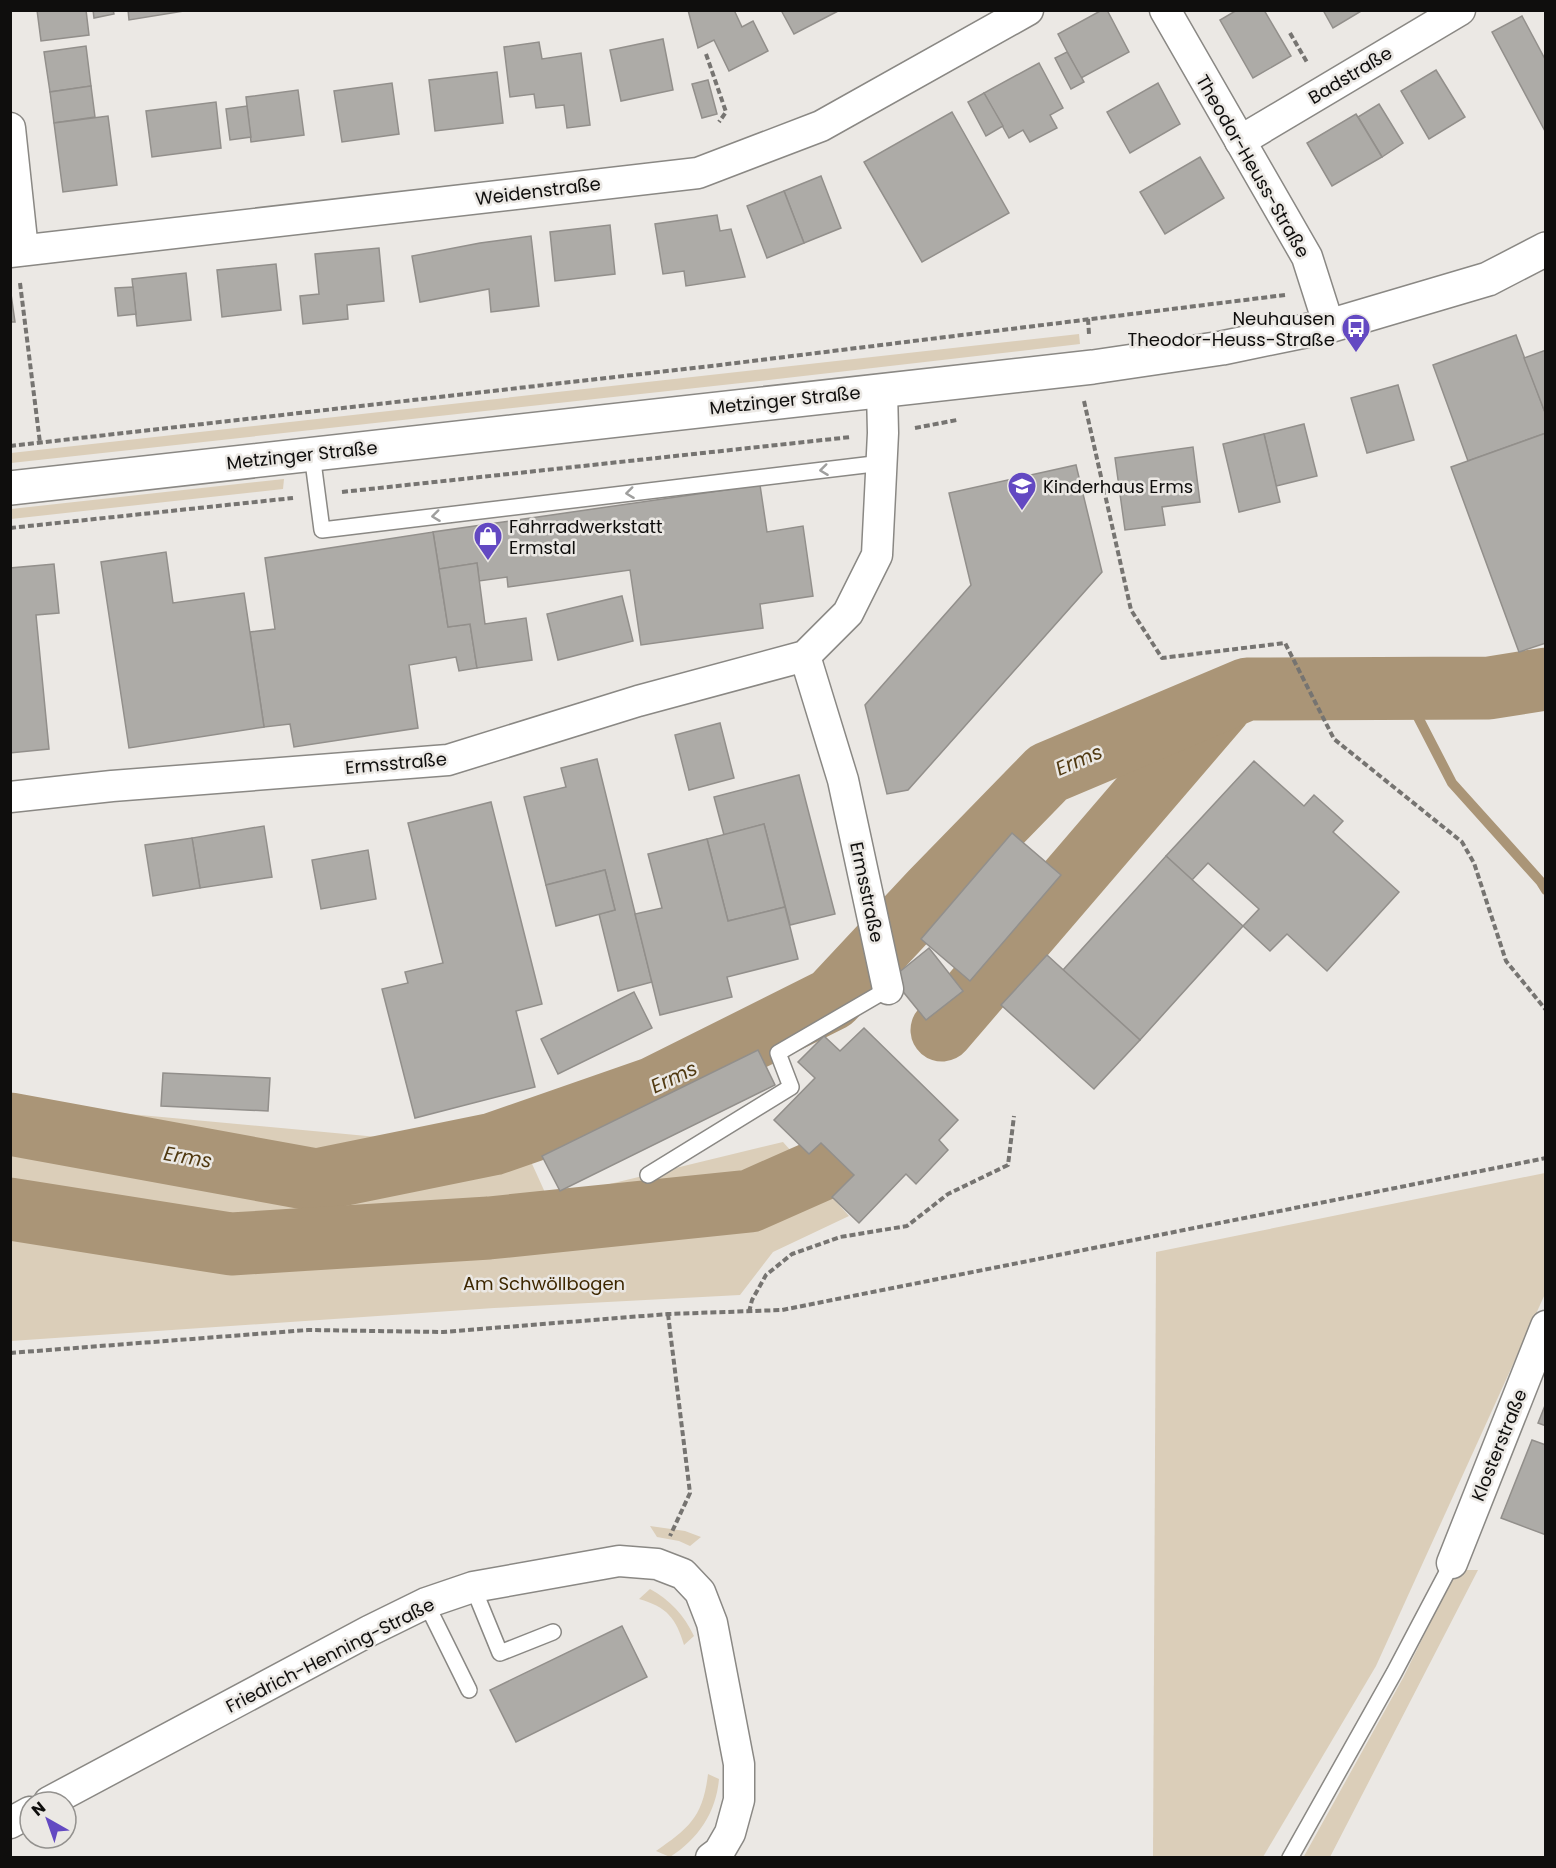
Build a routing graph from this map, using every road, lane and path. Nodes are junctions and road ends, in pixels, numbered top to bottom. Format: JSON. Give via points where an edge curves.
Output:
{"nodes":[{"id":1,"x":1028,"y":10,"type":"edge"},
{"id":2,"x":1165,"y":10,"type":"edge"},
{"id":3,"x":1460,"y":10,"type":"edge"},
{"id":4,"x":706,"y":54,"type":"dead end"},
{"id":5,"x":719,"y":122,"type":"dead end"},
{"id":6,"x":10,"y":128,"type":"edge"},
{"id":7,"x":1240,"y":141,"type":"junction"},
{"id":8,"x":1545,"y":249,"type":"edge"},
{"id":9,"x":17,"y":251,"type":"edge"},
{"id":10,"x":1318,"y":291,"type":"junction"},
{"id":11,"x":1329,"y":326,"type":"junction"},
{"id":12,"x":1077,"y":368,"type":"junction"},
{"id":13,"x":882,"y":390,"type":"junction"},
{"id":14,"x":965,"y":418,"type":"dead end"},
{"id":15,"x":883,"y":434,"type":"junction"},
{"id":16,"x":40,"y":442,"type":"junction"},
{"id":17,"x":10,"y":446,"type":"edge"},
{"id":18,"x":312,"y":454,"type":"junction"},
{"id":19,"x":882,"y":463,"type":"junction"},
{"id":20,"x":10,"y":488,"type":"edge"},
{"id":21,"x":317,"y":495,"type":"junction"},
{"id":22,"x":10,"y":528,"type":"edge"},
{"id":23,"x":805,"y":656,"type":"junction"},
{"id":24,"x":10,"y":797,"type":"edge"},
{"id":25,"x":888,"y":989,"type":"joint"},
{"id":26,"x":1545,"y":1010,"type":"edge"},
{"id":27,"x":1014,"y":1116,"type":"dead end"},
{"id":28,"x":1545,"y":1158,"type":"edge"},
{"id":29,"x":648,"y":1175,"type":"dead end"},
{"id":30,"x":749,"y":1312,"type":"junction"},
{"id":31,"x":668,"y":1314,"type":"junction"},
{"id":32,"x":1545,"y":1326,"type":"edge"},
{"id":33,"x":10,"y":1353,"type":"edge"},
{"id":34,"x":679,"y":1517,"type":"dead end"},
{"id":35,"x":1452,"y":1563,"type":"joint"},
{"id":36,"x":473,"y":1587,"type":"junction"},
{"id":37,"x":426,"y":1603,"type":"junction"},
{"id":38,"x":553,"y":1632,"type":"dead end"},
{"id":39,"x":469,"y":1690,"type":"dead end"},
{"id":40,"x":71,"y":1790,"type":"edge"},
{"id":41,"x":711,"y":1857,"type":"edge"},
{"id":42,"x":1290,"y":1857,"type":"edge"}],
"edges":[{"from":1,"to":9,"type":"street","name":"Weidenstraße","via":[[821,126],[698,173]]},
{"from":2,"to":7,"type":"street","name":"Theodor-Heuss-Straße"},
{"from":3,"to":7,"type":"street","name":"Badstraße"},
{"from":4,"to":5,"type":"path","via":[[726,112]]},
{"from":6,"to":9,"type":"street"},
{"from":7,"to":10,"type":"street","name":"Theodor-Heuss-Straße","via":[[1307,257]]},
{"from":8,"to":11,"type":"street","name":"Metzinger Straße","via":[[1488,279]]},
{"from":9,"to":16,"type":"path"},
{"from":10,"to":11,"type":"street","name":"Theodor-Heuss-Straße"},
{"from":10,"to":16,"type":"path","via":[[720,365]]},
{"from":11,"to":12,"type":"street","name":"Metzinger Straße","via":[[1222,348]]},
{"from":12,"to":13,"type":"street","name":"Metzinger Straße"},
{"from":12,"to":26,"type":"path","via":[[1131,610],[1162,658],[1285,643],[1334,739],[1462,842],[1474,863],[1506,961]]},
{"from":13,"to":15,"type":"street","name":"Ermsstraße"},
{"from":13,"to":18,"type":"street","name":"Metzinger Straße"},
{"from":14,"to":15,"type":"path"},
{"from":15,"to":19,"type":"street","name":"Ermsstraße"},
{"from":15,"to":21,"type":"path"},
{"from":16,"to":17,"type":"path"},
{"from":18,"to":20,"type":"street","name":"Metzinger Straße"},
{"from":18,"to":21,"type":"lane"},
{"from":19,"to":21,"type":"lane","one_way":true,"via":[[322,530]]},
{"from":19,"to":23,"type":"street","name":"Ermsstraße","via":[[878,555],[848,613]]},
{"from":21,"to":22,"type":"path"},
{"from":23,"to":24,"type":"street","name":"Ermsstraße","via":[[638,701],[447,760]]},
{"from":23,"to":25,"type":"street","name":"Ermsstraße","via":[[843,780]]},
{"from":25,"to":29,"type":"lane","via":[[778,1053],[791,1087]]},
{"from":27,"to":30,"type":"path","via":[[1008,1165],[948,1194],[907,1226],[840,1237],[792,1254],[766,1275]]},
{"from":28,"to":30,"type":"path","via":[[794,1307]]},
{"from":30,"to":31,"type":"path"},
{"from":31,"to":33,"type":"path","via":[[443,1332],[308,1330]]},
{"from":31,"to":34,"type":"path","via":[[690,1493]]},
{"from":32,"to":35,"type":"street","name":"Klosterstraße"},
{"from":35,"to":42,"type":"lane"},
{"from":36,"to":37,"type":"street","name":"Friedrich-Henning-Straße"},
{"from":36,"to":38,"type":"lane","via":[[500,1653]]},
{"from":36,"to":41,"type":"street","name":"Friedrich-Henning-Straße","via":[[619,1561],[665,1567],[683,1574],[700,1592],[712,1623],[739,1764],[739,1800],[730,1833],[719,1852]]},
{"from":37,"to":39,"type":"lane"},
{"from":37,"to":40,"type":"street","name":"Friedrich-Henning-Straße"}]}
